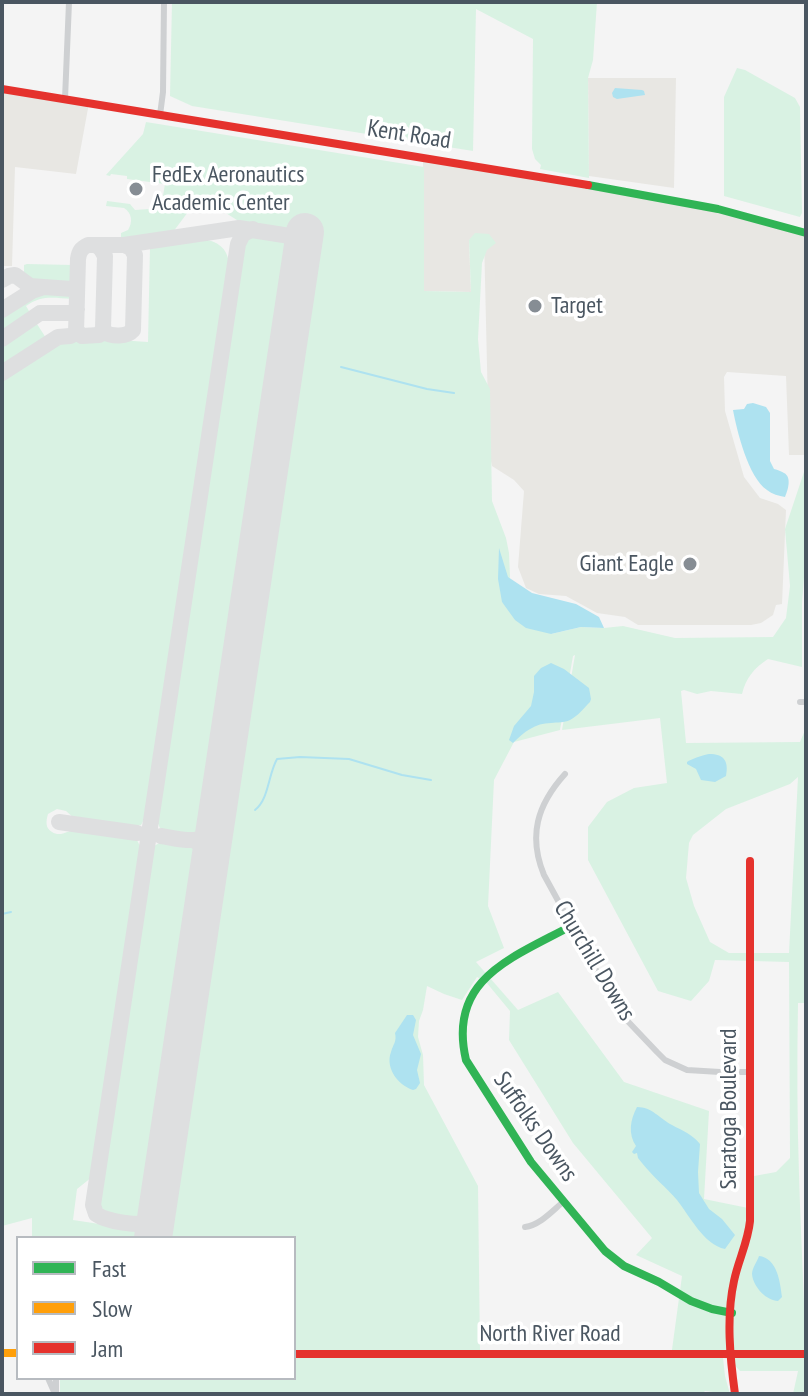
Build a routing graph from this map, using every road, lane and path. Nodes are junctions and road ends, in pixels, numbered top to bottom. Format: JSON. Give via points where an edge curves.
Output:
{"nodes":[{"id":1,"x":69,"y":2,"type":"edge"},
{"id":2,"x":164,"y":2,"type":"edge"},
{"id":3,"x":2,"y":89,"type":"edge"},
{"id":4,"x":65,"y":99,"type":"junction"},
{"id":5,"x":160,"y":115,"type":"junction"},
{"id":6,"x":806,"y":233,"type":"edge"},
{"id":7,"x":565,"y":774,"type":"dead end"},
{"id":8,"x":750,"y":861,"type":"dead end"},
{"id":9,"x":571,"y":926,"type":"junction"},
{"id":10,"x":749,"y":1072,"type":"junction"},
{"id":11,"x":563,"y":1202,"type":"junction"},
{"id":12,"x":525,"y":1227,"type":"dead end"},
{"id":13,"x":732,"y":1313,"type":"junction"},
{"id":14,"x":296,"y":1354,"type":"edge"},
{"id":15,"x":732,"y":1354,"type":"junction"},
{"id":16,"x":806,"y":1354,"type":"edge"},
{"id":17,"x":735,"y":1394,"type":"edge"}],
"edges":[{"from":1,"to":4,"type":"street"},
{"from":2,"to":5,"type":"street"},
{"from":3,"to":4,"type":"street","name":"Kent Road"},
{"from":4,"to":5,"type":"street","name":"Kent Road"},
{"from":5,"to":6,"type":"street","name":"Kent Road","via":[[608,188]]},
{"from":7,"to":9,"type":"street","name":"Churchill Downs","via":[[542,807],[536,845],[544,875]]},
{"from":8,"to":10,"type":"street","name":"Saratoga Boulevard"},
{"from":9,"to":10,"type":"street","name":"Churchill Downs","via":[[619,1012],[665,1060],[698,1071]]},
{"from":9,"to":11,"type":"street","name":"Suffolks Downs","via":[[484,977],[468,1000],[461,1029],[471,1068]]},
{"from":10,"to":13,"type":"street","name":"Saratoga Boulevard","via":[[749,1232]]},
{"from":11,"to":12,"type":"street","via":[[540,1222]]},
{"from":11,"to":13,"type":"street","name":"Suffolks Downs","via":[[619,1263],[702,1306]]},
{"from":13,"to":15,"type":"street","name":"Saratoga Boulevard"},
{"from":14,"to":15,"type":"street","name":"North River Road"},
{"from":15,"to":16,"type":"street","name":"North River Road"},
{"from":15,"to":17,"type":"street","name":"Saratoga Boulevard"}]}
